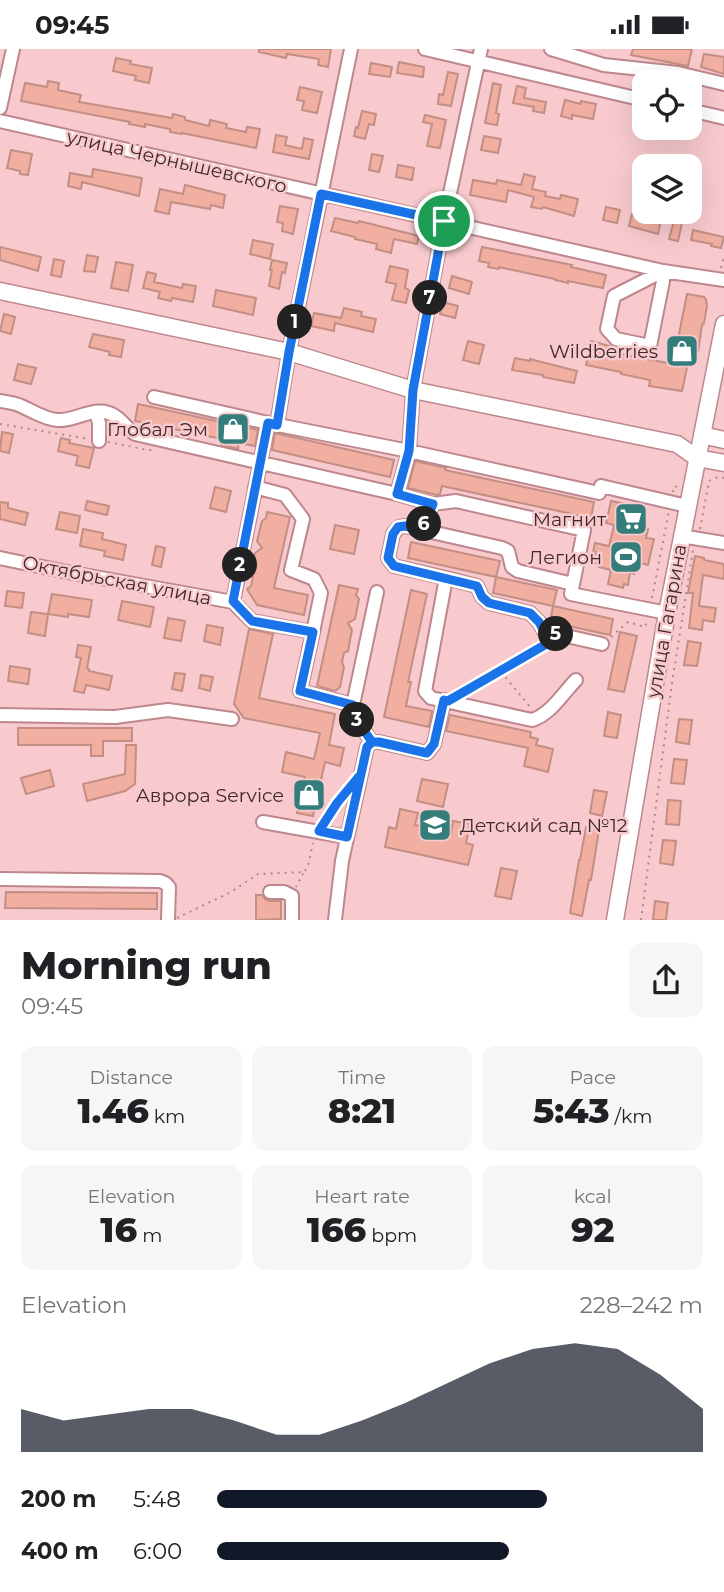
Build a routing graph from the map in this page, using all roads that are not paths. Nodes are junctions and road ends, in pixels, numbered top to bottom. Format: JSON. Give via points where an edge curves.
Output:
{"nodes":[{"id":1,"x":13,"y":49,"type":"edge"},
{"id":2,"x":351,"y":49,"type":"edge"},
{"id":3,"x":425,"y":49,"type":"edge"},
{"id":4,"x":551,"y":49,"type":"edge"},
{"id":5,"x":480,"y":56,"type":"edge"},
{"id":6,"x":724,"y":84,"type":"edge"},
{"id":7,"x":632,"y":97,"type":"edge"},
{"id":8,"x":0,"y":109,"type":"edge"},
{"id":9,"x":702,"y":113,"type":"edge"},
{"id":10,"x":724,"y":118,"type":"edge"},
{"id":11,"x":0,"y":121,"type":"edge"},
{"id":12,"x":321,"y":194,"type":"junction"},
{"id":13,"x":444,"y":221,"type":"junction"},
{"id":14,"x":663,"y":271,"type":"junction"},
{"id":15,"x":722,"y":279,"type":"edge"},
{"id":16,"x":0,"y":291,"type":"edge"},
{"id":17,"x":724,"y":324,"type":"edge"},
{"id":18,"x":289,"y":352,"type":"junction"},
{"id":19,"x":413,"y":390,"type":"junction"},
{"id":20,"x":154,"y":397,"type":"dead end"},
{"id":21,"x":0,"y":401,"type":"edge"},
{"id":22,"x":96,"y":412,"type":"junction"},
{"id":23,"x":273,"y":424,"type":"junction"},
{"id":24,"x":702,"y":435,"type":"junction"},
{"id":25,"x":724,"y":440,"type":"edge"},
{"id":26,"x":99,"y":441,"type":"road end"},
{"id":27,"x":677,"y":444,"type":"junction"},
{"id":28,"x":409,"y":451,"type":"junction"},
{"id":29,"x":697,"y":458,"type":"junction"},
{"id":30,"x":260,"y":463,"type":"junction"},
{"id":31,"x":724,"y":463,"type":"edge"},
{"id":32,"x":256,"y":487,"type":"junction"},
{"id":33,"x":397,"y":494,"type":"junction"},
{"id":34,"x":433,"y":504,"type":"junction"},
{"id":35,"x":679,"y":504,"type":"junction"},
{"id":36,"x":422,"y":530,"type":"junction"},
{"id":37,"x":681,"y":536,"type":"junction"},
{"id":38,"x":724,"y":543,"type":"edge"},
{"id":39,"x":0,"y":558,"type":"edge"},
{"id":40,"x":446,"y":579,"type":"junction"},
{"id":41,"x":573,"y":584,"type":"junction"},
{"id":42,"x":377,"y":592,"type":"dead end"},
{"id":43,"x":233,"y":601,"type":"junction"},
{"id":44,"x":667,"y":613,"type":"junction"},
{"id":45,"x":313,"y":632,"type":"junction"},
{"id":46,"x":602,"y":644,"type":"road end"},
{"id":47,"x":576,"y":680,"type":"dead end"},
{"id":48,"x":446,"y":701,"type":"junction"},
{"id":49,"x":353,"y":705,"type":"junction"},
{"id":50,"x":0,"y":715,"type":"edge"},
{"id":51,"x":232,"y":719,"type":"dead end"},
{"id":52,"x":372,"y":742,"type":"junction"},
{"id":53,"x":263,"y":822,"type":"dead end"},
{"id":54,"x":347,"y":837,"type":"junction"},
{"id":55,"x":0,"y":879,"type":"edge"},
{"id":56,"x":270,"y":892,"type":"dead end"},
{"id":57,"x":168,"y":920,"type":"edge"},
{"id":58,"x":292,"y":920,"type":"edge"},
{"id":59,"x":335,"y":920,"type":"edge"},
{"id":60,"x":615,"y":920,"type":"edge"}],
"edges":[{"from":1,"to":8,"type":"street"},
{"from":2,"to":12,"type":"street"},
{"from":3,"to":5,"type":"street"},
{"from":4,"to":6,"type":"street","via":[[604,65],[678,73]]},
{"from":5,"to":7,"type":"street"},
{"from":5,"to":13,"type":"street"},
{"from":9,"to":10,"type":"street"},
{"from":11,"to":12,"type":"street","name":"улица Чернышевского"},
{"from":12,"to":13,"type":"street","name":"улица Чернышевского"},
{"from":12,"to":18,"type":"street"},
{"from":13,"to":14,"type":"street","name":"улица Чернышевского"},
{"from":13,"to":19,"type":"street"},
{"from":14,"to":14,"type":"street","via":[[650,346],[616,339],[607,329],[614,296]]},
{"from":14,"to":15,"type":"street","name":"улица Чернышевского"},
{"from":16,"to":18,"type":"main road"},
{"from":17,"to":24,"type":"main road","name":"улица Гагарина"},
{"from":18,"to":19,"type":"main road"},
{"from":18,"to":23,"type":"street"},
{"from":19,"to":27,"type":"main road"},
{"from":19,"to":28,"type":"street"},
{"from":20,"to":23,"type":"street"},
{"from":21,"to":22,"type":"street","via":[[58,421]]},
{"from":22,"to":26,"type":"street"},
{"from":22,"to":30,"type":"street","via":[[116,416],[135,434]]},
{"from":23,"to":28,"type":"street"},
{"from":23,"to":30,"type":"street"},
{"from":24,"to":25,"type":"main road"},
{"from":24,"to":27,"type":"main road"},
{"from":24,"to":29,"type":"main road","name":"улица Гагарина"},
{"from":27,"to":29,"type":"main road"},
{"from":28,"to":33,"type":"street"},
{"from":28,"to":35,"type":"street","via":[[599,493],[601,486]]},
{"from":29,"to":31,"type":"main road"},
{"from":29,"to":35,"type":"main road","name":"улица Гагарина"},
{"from":30,"to":32,"type":"street"},
{"from":30,"to":33,"type":"street"},
{"from":32,"to":43,"type":"street"},
{"from":32,"to":45,"type":"street","via":[[285,495],[303,519],[291,570],[314,579],[321,593]]},
{"from":33,"to":34,"type":"street"},
{"from":34,"to":36,"type":"street"},
{"from":34,"to":41,"type":"street","via":[[456,501],[584,530]]},
{"from":35,"to":37,"type":"main road","name":"улица Гагарина"},
{"from":36,"to":40,"type":"street","via":[[398,527],[388,558],[394,566]]},
{"from":36,"to":41,"type":"street","via":[[502,548],[518,571]]},
{"from":37,"to":38,"type":"street"},
{"from":37,"to":44,"type":"main road","name":"улица Гагарина"},
{"from":39,"to":43,"type":"street","name":"Октябрьская улица"},
{"from":40,"to":46,"type":"street","via":[[477,586],[489,603],[530,613],[544,631]]},
{"from":40,"to":48,"type":"street","via":[[425,691]]},
{"from":41,"to":44,"type":"street","via":[[571,594]]},
{"from":42,"to":49,"type":"street"},
{"from":43,"to":45,"type":"street","via":[[252,621]]},
{"from":44,"to":60,"type":"main road","name":"улица Гагарина"},
{"from":45,"to":49,"type":"street","via":[[300,691]]},
{"from":47,"to":48,"type":"street","via":[[550,709],[532,720]]},
{"from":48,"to":52,"type":"street","via":[[427,753]]},
{"from":49,"to":52,"type":"street","via":[[354,716]]},
{"from":50,"to":51,"type":"street","via":[[115,717],[169,710]]},
{"from":52,"to":54,"type":"street","via":[[367,747]]},
{"from":53,"to":54,"type":"street"},
{"from":54,"to":59,"type":"street"},
{"from":55,"to":57,"type":"street","via":[[160,881],[169,887]]},
{"from":56,"to":58,"type":"street","via":[[292,896]]}]}
